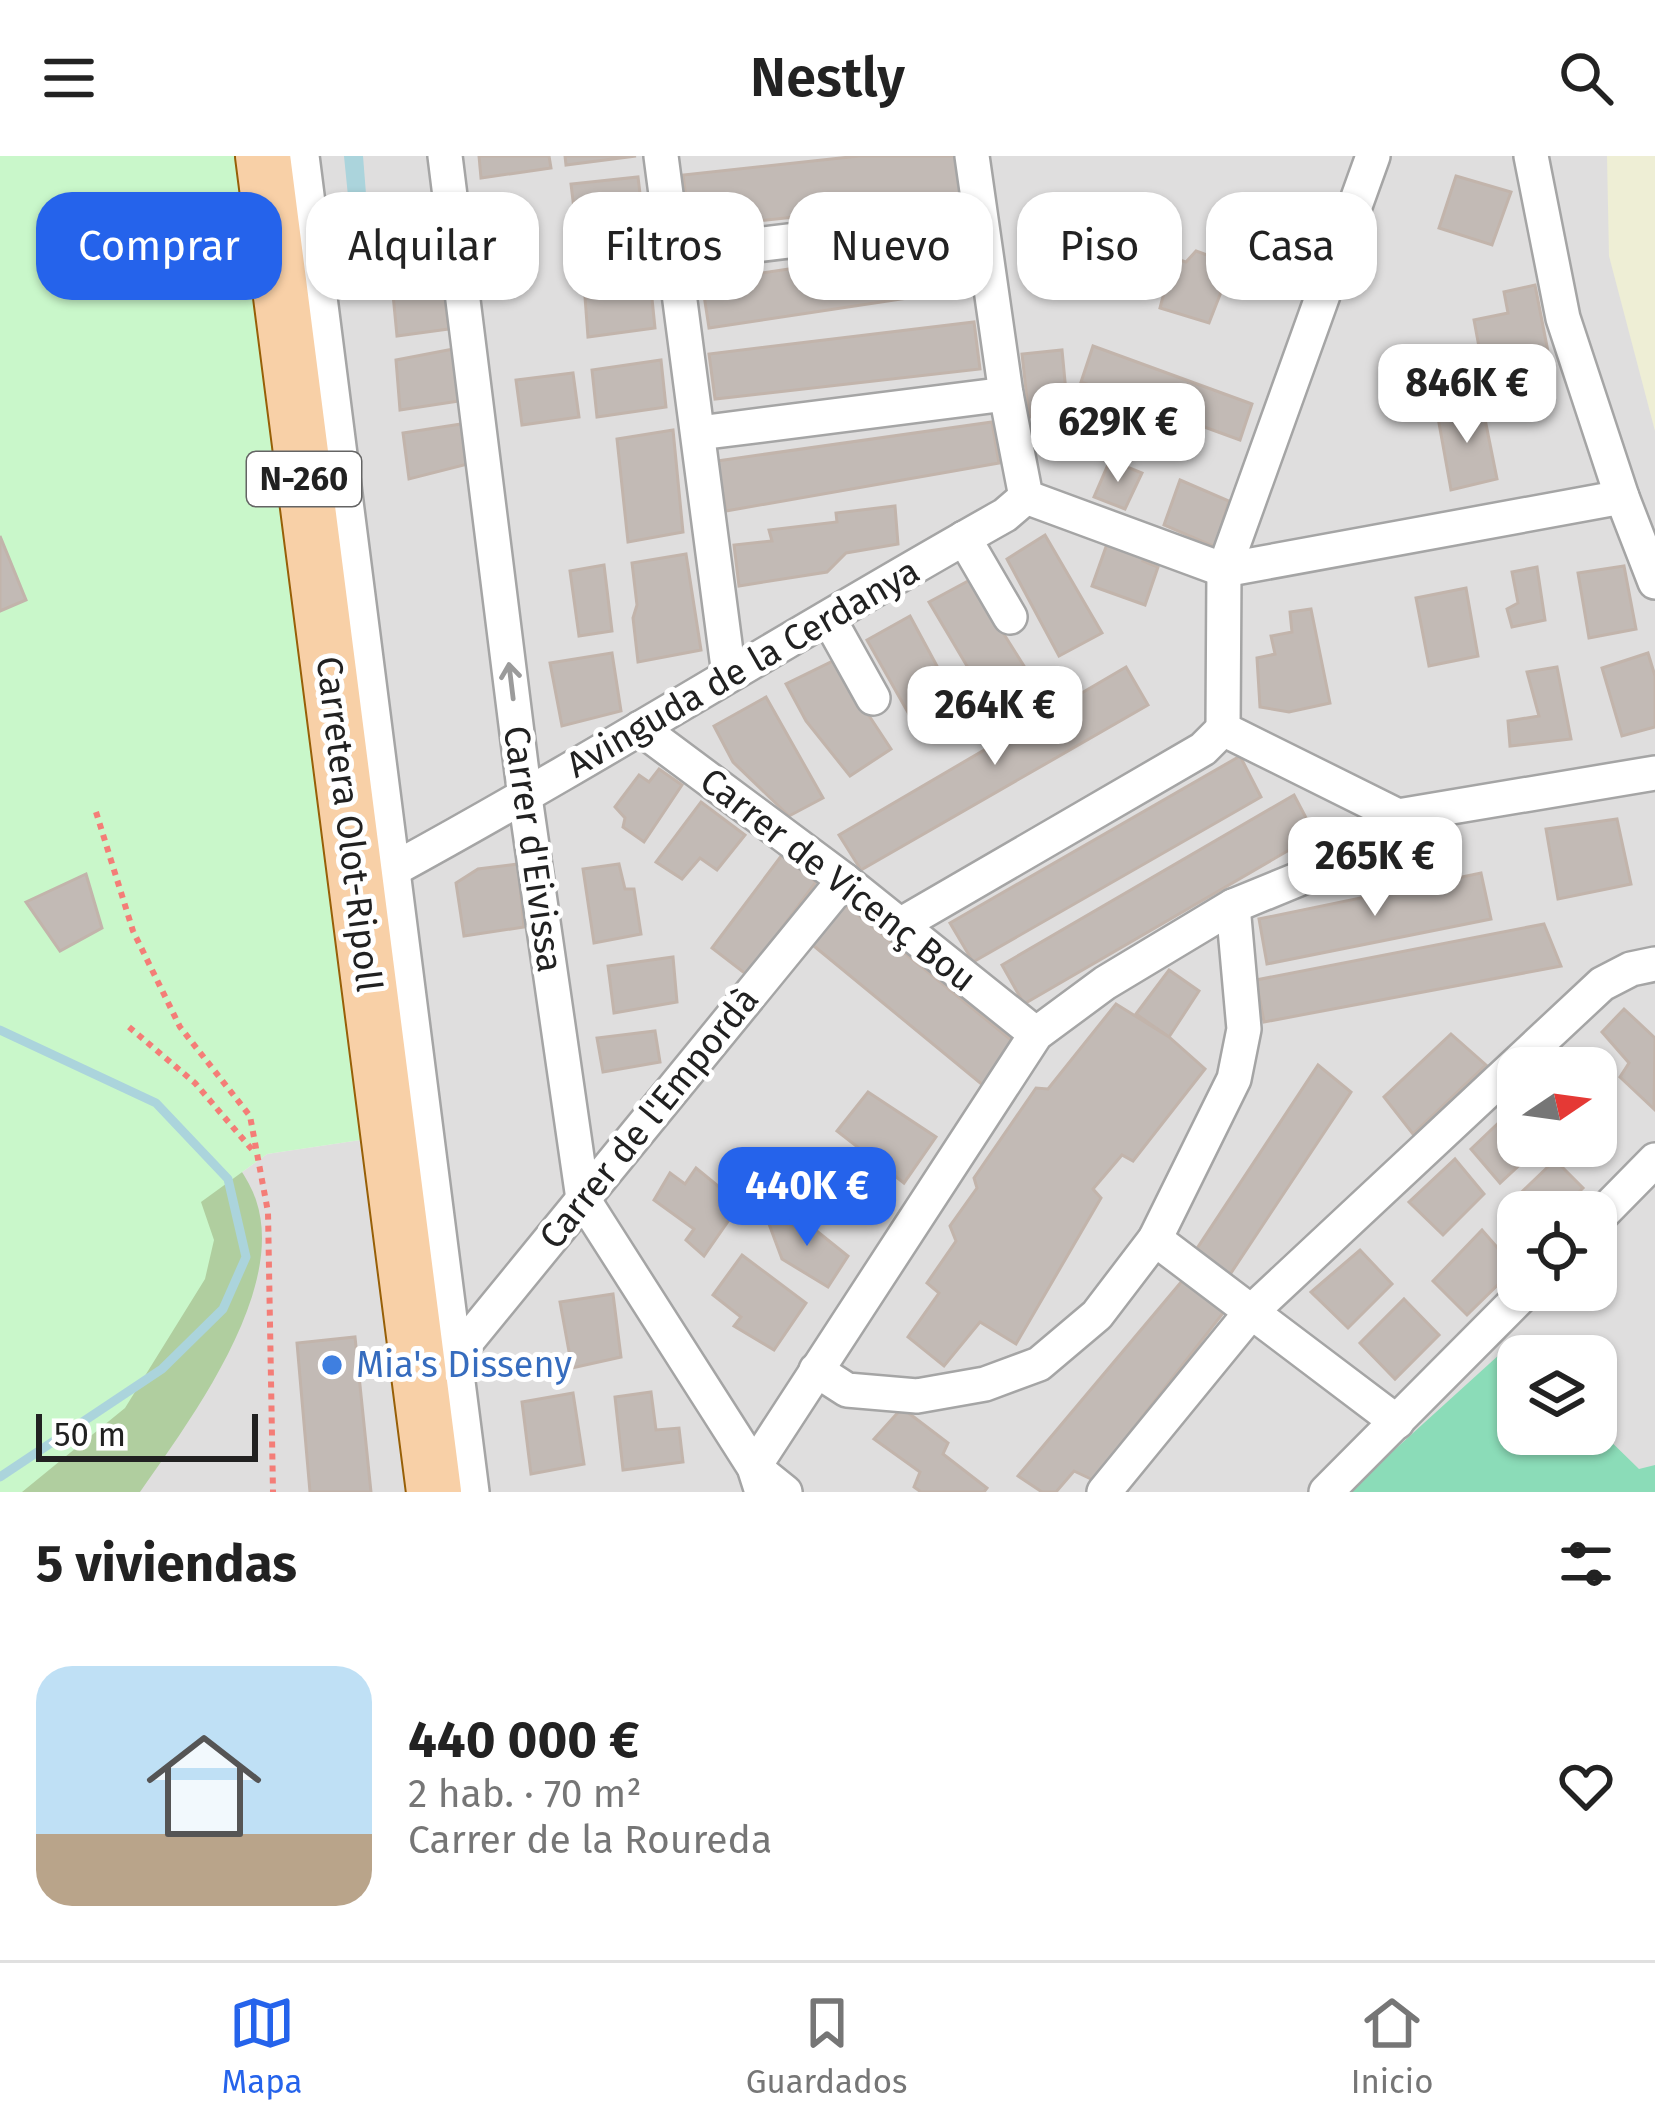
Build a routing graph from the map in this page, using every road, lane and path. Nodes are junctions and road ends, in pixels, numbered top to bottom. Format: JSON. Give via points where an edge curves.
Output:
{"nodes":[{"id":1,"x":263,"y":156,"type":"edge"},
{"id":2,"x":302,"y":156,"type":"edge"},
{"id":3,"x":445,"y":156,"type":"edge"},
{"id":4,"x":661,"y":156,"type":"edge"},
{"id":5,"x":972,"y":156,"type":"edge"},
{"id":6,"x":1372,"y":156,"type":"edge"},
{"id":7,"x":1531,"y":156,"type":"edge"},
{"id":8,"x":666,"y":192,"type":"edge"},
{"id":9,"x":977,"y":192,"type":"edge"},
{"id":10,"x":680,"y":300,"type":"edge"},
{"id":11,"x":992,"y":300,"type":"edge"},
{"id":12,"x":1006,"y":394,"type":"junction"},
{"id":13,"x":699,"y":433,"type":"junction"},
{"id":14,"x":1026,"y":497,"type":"junction"},
{"id":15,"x":1622,"y":497,"type":"junction"},
{"id":16,"x":964,"y":538,"type":"junction"},
{"id":17,"x":1225,"y":570,"type":"junction"},
{"id":18,"x":1655,"y":582,"type":"edge"},
{"id":19,"x":1010,"y":617,"type":"dead end"},
{"id":20,"x":829,"y":619,"type":"junction"},
{"id":21,"x":729,"y":675,"type":"junction"},
{"id":22,"x":873,"y":698,"type":"dead end"},
{"id":23,"x":640,"y":728,"type":"junction"},
{"id":24,"x":1223,"y":729,"type":"junction"},
{"id":25,"x":1655,"y":773,"type":"edge"},
{"id":26,"x":525,"y":797,"type":"junction"},
{"id":27,"x":96,"y":812,"type":"dead end"},
{"id":28,"x":1398,"y":816,"type":"junction"},
{"id":29,"x":394,"y":868,"type":"junction"},
{"id":30,"x":844,"y":880,"type":"junction"},
{"id":31,"x":1233,"y":906,"type":"junction"},
{"id":32,"x":900,"y":926,"type":"junction"},
{"id":33,"x":1655,"y":964,"type":"edge"},
{"id":34,"x":129,"y":1027,"type":"dead end"},
{"id":35,"x":1036,"y":1034,"type":"junction"},
{"id":36,"x":257,"y":1156,"type":"junction"},
{"id":37,"x":1655,"y":1160,"type":"edge"},
{"id":38,"x":583,"y":1199,"type":"junction"},
{"id":39,"x":1617,"y":1199,"type":"edge"},
{"id":40,"x":1154,"y":1239,"type":"junction"},
{"id":41,"x":1252,"y":1311,"type":"junction"},
{"id":42,"x":1506,"y":1311,"type":"edge"},
{"id":43,"x":455,"y":1356,"type":"junction"},
{"id":44,"x":817,"y":1370,"type":"junction"},
{"id":45,"x":1397,"y":1422,"type":"junction"},
{"id":46,"x":758,"y":1479,"type":"edge"},
{"id":47,"x":273,"y":1492,"type":"edge"},
{"id":48,"x":434,"y":1492,"type":"edge"},
{"id":49,"x":472,"y":1492,"type":"edge"},
{"id":50,"x":785,"y":1492,"type":"edge"},
{"id":51,"x":1104,"y":1492,"type":"edge"},
{"id":52,"x":1326,"y":1492,"type":"edge"}],
"edges":[{"from":1,"to":48,"type":"main road","name":"Carretera Olot-Ripoll","number":"N-260"},
{"from":2,"to":29,"type":"street"},
{"from":26,"to":3,"type":"street","name":"Carrer d'Eivissa","one_way":true},
{"from":4,"to":8,"type":"street"},
{"from":5,"to":9,"type":"street"},
{"from":6,"to":17,"type":"street"},
{"from":7,"to":15,"type":"street","via":[[1563,318]]},
{"from":10,"to":13,"type":"street"},
{"from":11,"to":12,"type":"street"},
{"from":12,"to":13,"type":"street"},
{"from":12,"to":14,"type":"street"},
{"from":13,"to":21,"type":"street"},
{"from":14,"to":16,"type":"street","name":"Avinguda de la Cerdanya"},
{"from":14,"to":17,"type":"street"},
{"from":15,"to":17,"type":"street"},
{"from":15,"to":18,"type":"street"},
{"from":16,"to":19,"type":"street"},
{"from":16,"to":20,"type":"street","name":"Avinguda de la Cerdanya"},
{"from":17,"to":24,"type":"street"},
{"from":20,"to":21,"type":"street","name":"Avinguda de la Cerdanya"},
{"from":20,"to":22,"type":"street"},
{"from":21,"to":23,"type":"street","name":"Avinguda de la Cerdanya"},
{"from":23,"to":26,"type":"street","name":"Avinguda de la Cerdanya"},
{"from":23,"to":30,"type":"street","name":"Carrer de Vicenç Bou"},
{"from":24,"to":28,"type":"street"},
{"from":24,"to":32,"type":"street","via":[[1203,749]]},
{"from":25,"to":28,"type":"street"},
{"from":26,"to":29,"type":"street","name":"Avinguda de la Cerdanya"},
{"from":26,"to":38,"type":"street","name":"Carrer d'Eivissa"},
{"from":27,"to":36,"type":"path","via":[[133,931],[180,1028],[250,1116]]},
{"from":28,"to":31,"type":"street","via":[[1399,840]]},
{"from":29,"to":43,"type":"street"},
{"from":30,"to":32,"type":"street","name":"Carrer de Vicenç Bou"},
{"from":30,"to":38,"type":"street","name":"Carrer de l'Empordà"},
{"from":31,"to":35,"type":"street"},
{"from":31,"to":40,"type":"street","via":[[1244,1029],[1234,1079]]},
{"from":32,"to":35,"type":"street","name":"Carrer de Vicenç Bou"},
{"from":33,"to":41,"type":"street","via":[[1603,984]]},
{"from":34,"to":36,"type":"path","via":[[195,1083]]},
{"from":35,"to":44,"type":"street"},
{"from":36,"to":47,"type":"path","via":[[268,1213]]},
{"from":37,"to":39,"type":"street"},
{"from":38,"to":43,"type":"street","name":"Carrer de l'Empordà"},
{"from":38,"to":46,"type":"street","name":"Carrer d'Eivissa"},
{"from":40,"to":41,"type":"street"},
{"from":40,"to":44,"type":"street","via":[[1097,1315],[1039,1364],[916,1396],[847,1390]]},
{"from":41,"to":45,"type":"street"},
{"from":41,"to":51,"type":"street"},
{"from":42,"to":45,"type":"street"},
{"from":43,"to":49,"type":"street"},
{"from":44,"to":46,"type":"street"},
{"from":45,"to":52,"type":"street"},
{"from":46,"to":50,"type":"street","name":"Carrer d'Eivissa"}]}
